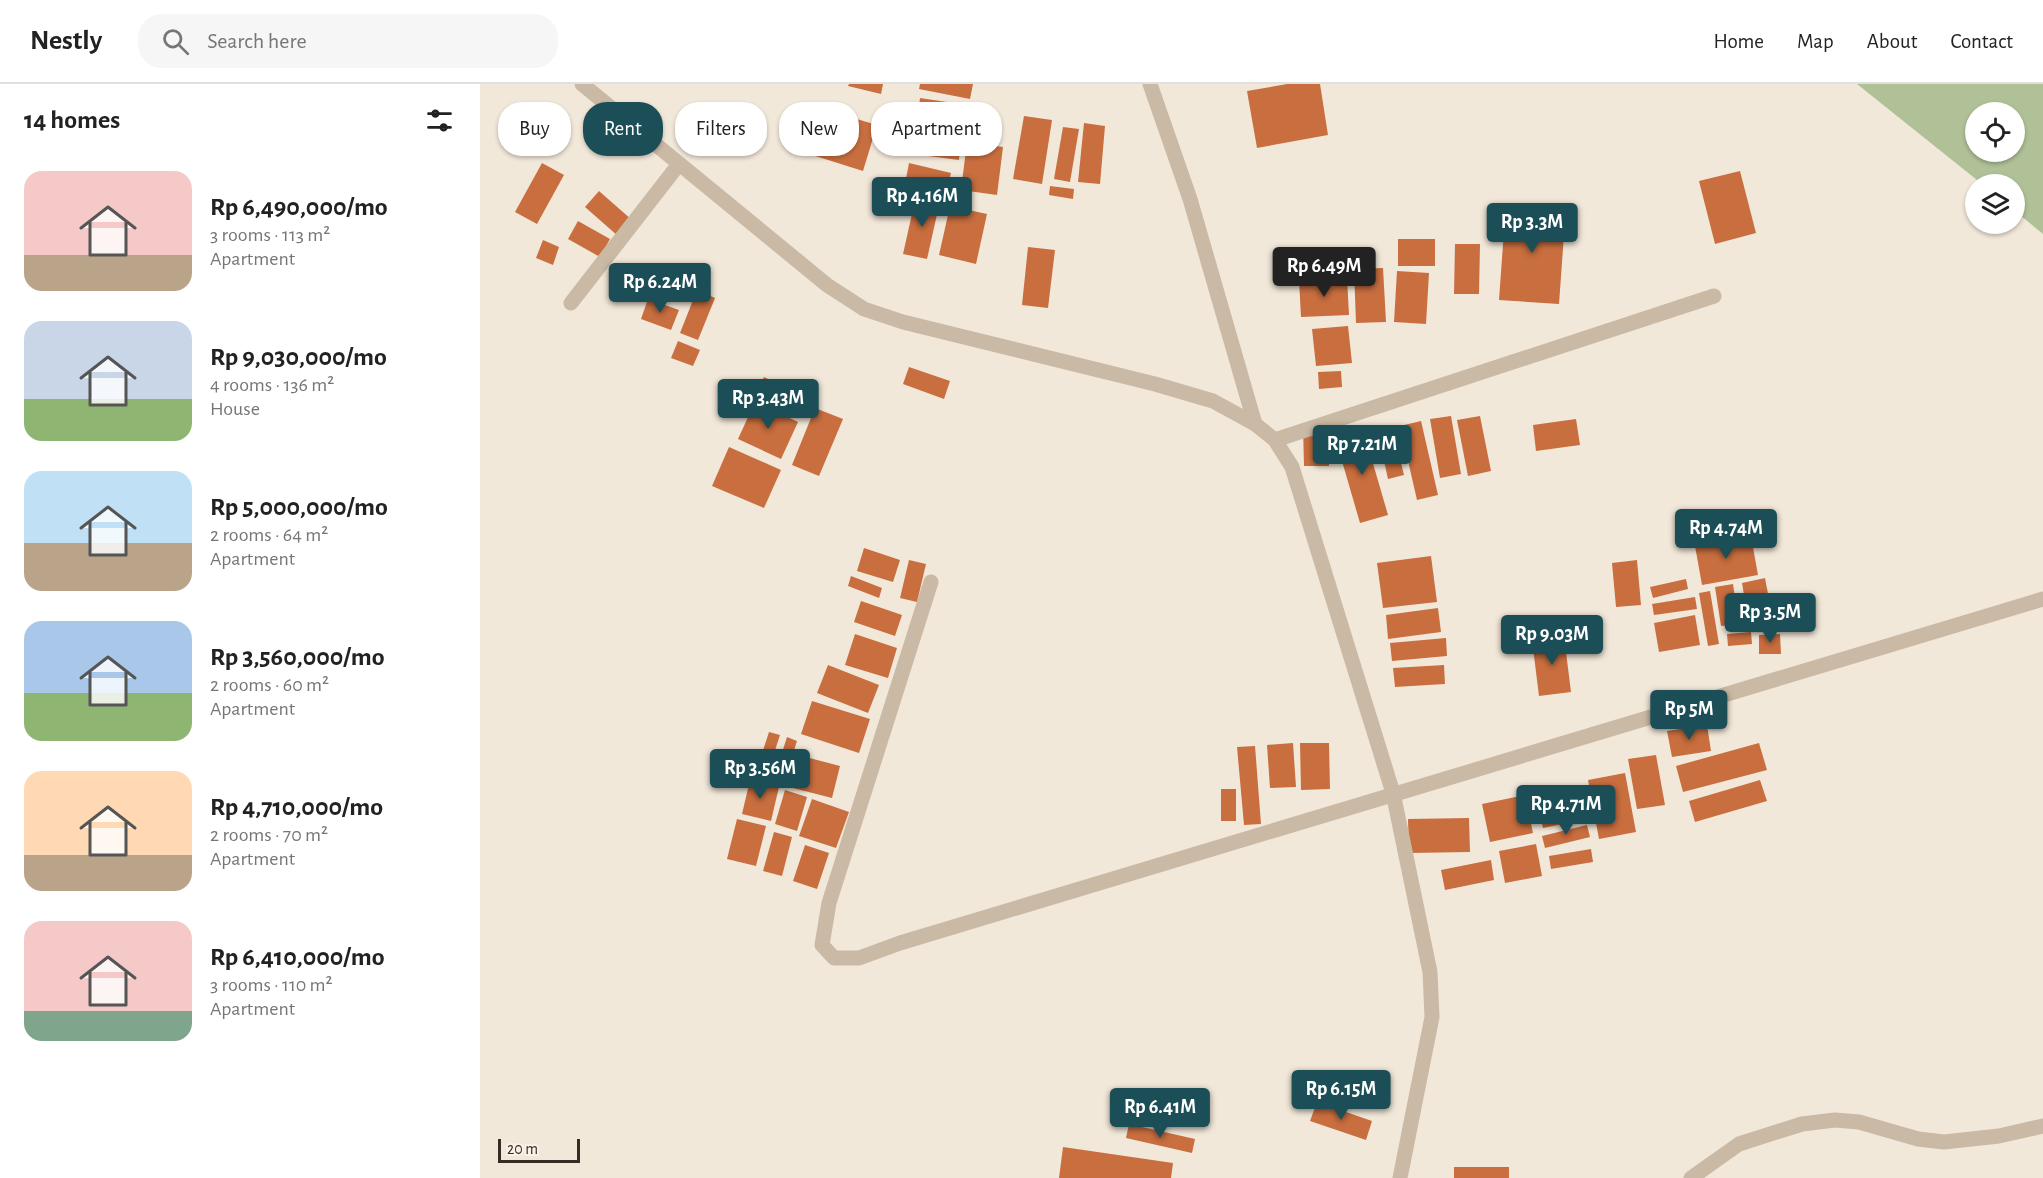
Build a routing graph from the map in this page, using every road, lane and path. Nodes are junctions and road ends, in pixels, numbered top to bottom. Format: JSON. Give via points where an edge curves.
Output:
{"nodes":[{"id":1,"x":582,"y":84,"type":"edge"},
{"id":2,"x":1150,"y":84,"type":"edge"},
{"id":3,"x":679,"y":164,"type":"junction"},
{"id":4,"x":1714,"y":296,"type":"dead end"},
{"id":5,"x":571,"y":303,"type":"dead end"},
{"id":6,"x":1255,"y":424,"type":"junction"},
{"id":7,"x":1275,"y":440,"type":"junction"},
{"id":8,"x":931,"y":582,"type":"dead end"},
{"id":9,"x":2043,"y":599,"type":"edge"},
{"id":10,"x":1393,"y":793,"type":"junction"},
{"id":11,"x":2043,"y":1126,"type":"edge"},
{"id":12,"x":1400,"y":1178,"type":"edge"},
{"id":13,"x":1691,"y":1178,"type":"edge"}],
"edges":[{"from":1,"to":3,"type":"street"},
{"from":2,"to":6,"type":"street","via":[[1190,199]]},
{"from":3,"to":5,"type":"street"},
{"from":3,"to":6,"type":"street","via":[[827,285],[864,309],[1213,401]]},
{"from":4,"to":7,"type":"street"},
{"from":6,"to":7,"type":"street"},
{"from":7,"to":10,"type":"street","via":[[1292,467]]},
{"from":8,"to":10,"type":"street","via":[[829,903],[822,945],[834,958],[859,958]]},
{"from":9,"to":10,"type":"street"},
{"from":10,"to":12,"type":"street","via":[[1430,972],[1431,1017]]},
{"from":11,"to":13,"type":"street","via":[[1944,1142],[1918,1139],[1859,1122],[1802,1124],[1739,1144]]}]}
